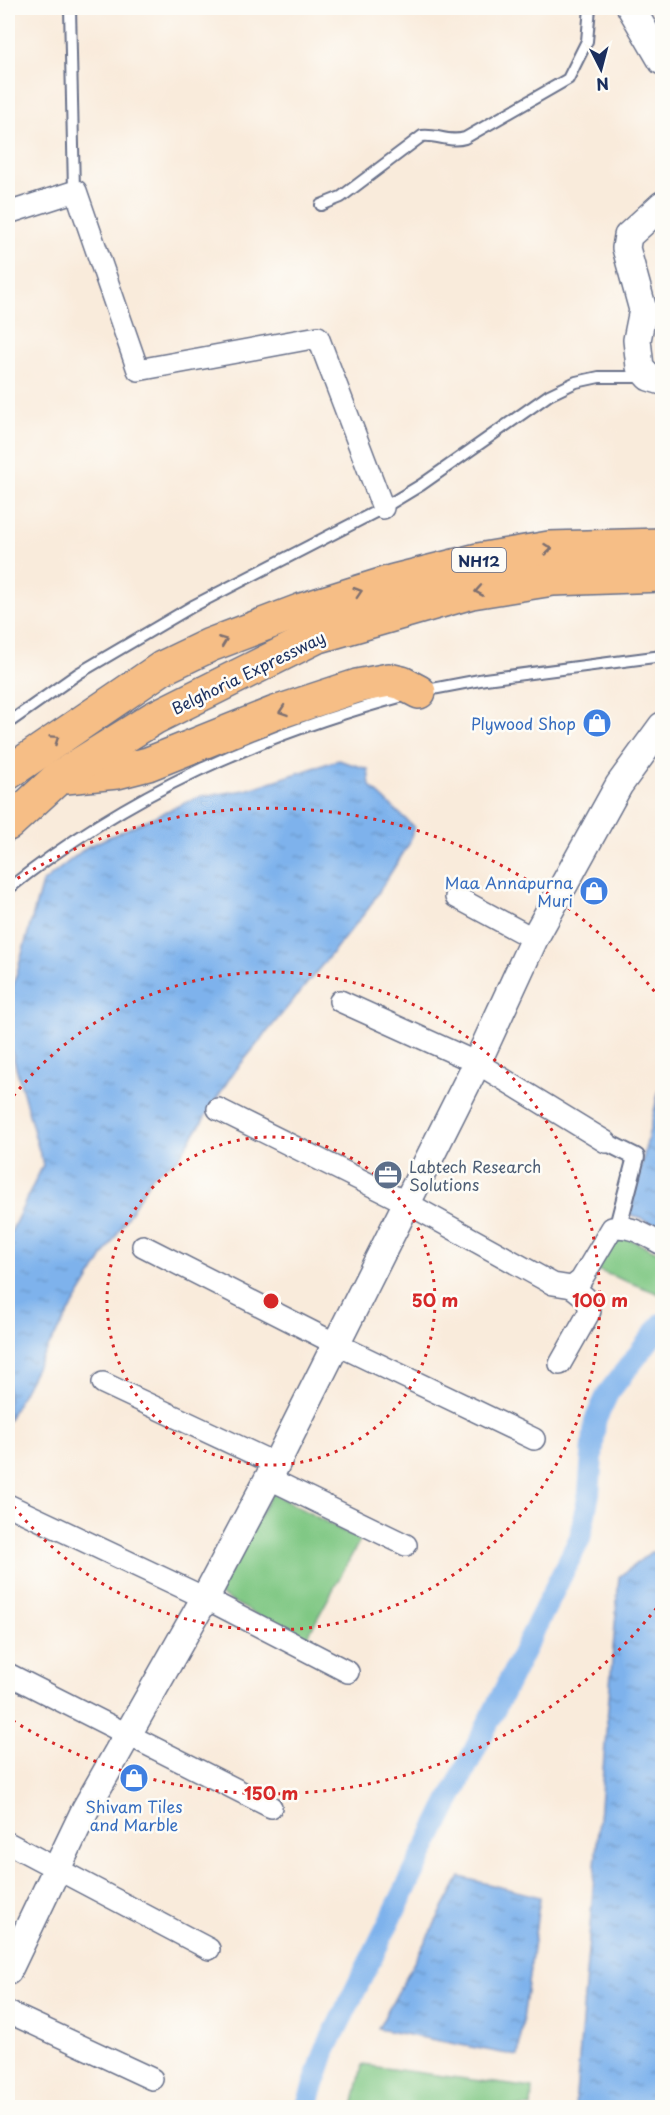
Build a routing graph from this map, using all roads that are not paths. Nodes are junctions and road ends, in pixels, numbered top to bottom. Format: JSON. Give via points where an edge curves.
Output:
{"nodes":[{"id":1,"x":70,"y":8,"type":"edge"},
{"id":2,"x":590,"y":8,"type":"edge"},
{"id":3,"x":630,"y":8,"type":"edge"},
{"id":4,"x":663,"y":61,"type":"edge"},
{"id":5,"x":74,"y":191,"type":"junction"},
{"id":6,"x":321,"y":205,"type":"dead end"},
{"id":7,"x":663,"y":205,"type":"edge"},
{"id":8,"x":8,"y":213,"type":"edge"},
{"id":9,"x":656,"y":379,"type":"edge"},
{"id":10,"x":383,"y":508,"type":"junction"},
{"id":11,"x":663,"y":545,"type":"edge"},
{"id":12,"x":663,"y":575,"type":"edge"},
{"id":13,"x":309,"y":624,"type":"junction"},
{"id":14,"x":663,"y":656,"type":"edge"},
{"id":15,"x":419,"y":692,"type":"junction"},
{"id":16,"x":8,"y":723,"type":"edge"},
{"id":17,"x":663,"y":726,"type":"edge"},
{"id":18,"x":8,"y":773,"type":"edge"},
{"id":19,"x":58,"y":778,"type":"junction"},
{"id":20,"x":8,"y":824,"type":"edge"},
{"id":21,"x":8,"y":889,"type":"edge"},
{"id":22,"x":456,"y":897,"type":"dead end"},
{"id":23,"x":534,"y":939,"type":"junction"},
{"id":24,"x":340,"y":1000,"type":"dead end"},
{"id":25,"x":477,"y":1063,"type":"junction"},
{"id":26,"x":218,"y":1109,"type":"dead end"},
{"id":27,"x":606,"y":1142,"type":"joint"},
{"id":28,"x":407,"y":1203,"type":"junction"},
{"id":29,"x":618,"y":1226,"type":"junction"},
{"id":30,"x":663,"y":1244,"type":"edge"},
{"id":31,"x":143,"y":1246,"type":"dead end"},
{"id":32,"x":572,"y":1287,"type":"junction"},
{"id":33,"x":336,"y":1344,"type":"junction"},
{"id":34,"x":560,"y":1364,"type":"dead end"},
{"id":35,"x":103,"y":1383,"type":"dead end"},
{"id":36,"x":534,"y":1439,"type":"dead end"},
{"id":37,"x":272,"y":1471,"type":"junction"},
{"id":38,"x":8,"y":1505,"type":"edge"},
{"id":39,"x":406,"y":1545,"type":"dead end"},
{"id":40,"x":205,"y":1598,"type":"junction"},
{"id":41,"x":348,"y":1672,"type":"dead end"},
{"id":42,"x":8,"y":1674,"type":"edge"},
{"id":43,"x":126,"y":1736,"type":"junction"},
{"id":44,"x":271,"y":1807,"type":"dead end"},
{"id":45,"x":8,"y":1843,"type":"edge"},
{"id":46,"x":58,"y":1871,"type":"junction"},
{"id":47,"x":209,"y":1948,"type":"dead end"},
{"id":48,"x":8,"y":1971,"type":"edge"},
{"id":49,"x":8,"y":2012,"type":"edge"},
{"id":50,"x":152,"y":2079,"type":"dead end"}],
"edges":[{"from":1,"to":5,"type":"lane"},
{"from":2,"to":6,"type":"lane","via":[[587,41],[568,79],[465,138],[454,141],[422,136],[341,197]]},
{"from":3,"to":4,"type":"street"},
{"from":5,"to":8,"type":"street"},
{"from":5,"to":10,"type":"street","via":[[138,370],[318,337]]},
{"from":7,"to":9,"type":"street","via":[[628,236],[626,248],[642,310],[637,354],[640,367]]},
{"from":9,"to":10,"type":"lane","via":[[620,375],[576,382],[549,395]]},
{"from":10,"to":16,"type":"lane","via":[[193,606],[79,673]]},
{"from":13,"to":11,"type":"highway","name":"Belghoria Expressway","number":"NH12","one_way":true,"via":[[394,581],[478,560],[549,548]]},
{"from":12,"to":13,"type":"highway","name":"Belghoria Expressway","number":"NH12","one_way":true,"via":[[553,579]]},
{"from":18,"to":13,"type":"highway","name":"Belghoria Expressway","number":"NH12","one_way":true,"via":[[162,668],[210,645]]},
{"from":13,"to":19,"type":"highway","name":"Belghoria Expressway","number":"NH12"},
{"from":14,"to":15,"type":"lane","via":[[485,679]]},
{"from":15,"to":19,"type":"highway","one_way":true,"via":[[389,680],[357,686],[275,713],[148,764]]},
{"from":15,"to":21,"type":"lane","via":[[327,718],[176,779],[103,819]]},
{"from":17,"to":23,"type":"street","via":[[619,784]]},
{"from":19,"to":20,"type":"highway","name":"Belghoria Expressway","number":"NH12"},
{"from":22,"to":23,"type":"street"},
{"from":23,"to":25,"type":"street"},
{"from":24,"to":25,"type":"street"},
{"from":25,"to":27,"type":"street"},
{"from":25,"to":28,"type":"street"},
{"from":26,"to":28,"type":"street"},
{"from":27,"to":29,"type":"street","via":[[636,1157]]},
{"from":28,"to":32,"type":"street","via":[[553,1284]]},
{"from":28,"to":33,"type":"street"},
{"from":29,"to":30,"type":"street"},
{"from":29,"to":32,"type":"street","via":[[612,1228],[581,1280]]},
{"from":31,"to":33,"type":"street"},
{"from":32,"to":34,"type":"street","via":[[586,1298],[590,1311]]},
{"from":33,"to":36,"type":"street"},
{"from":33,"to":37,"type":"street"},
{"from":35,"to":37,"type":"street"},
{"from":37,"to":39,"type":"street"},
{"from":37,"to":40,"type":"street"},
{"from":38,"to":40,"type":"street"},
{"from":40,"to":41,"type":"street"},
{"from":40,"to":43,"type":"street"},
{"from":42,"to":43,"type":"street"},
{"from":43,"to":44,"type":"street"},
{"from":43,"to":46,"type":"street","via":[[85,1810]]},
{"from":45,"to":46,"type":"street"},
{"from":46,"to":47,"type":"street"},
{"from":46,"to":48,"type":"street"},
{"from":49,"to":50,"type":"street"}]}
